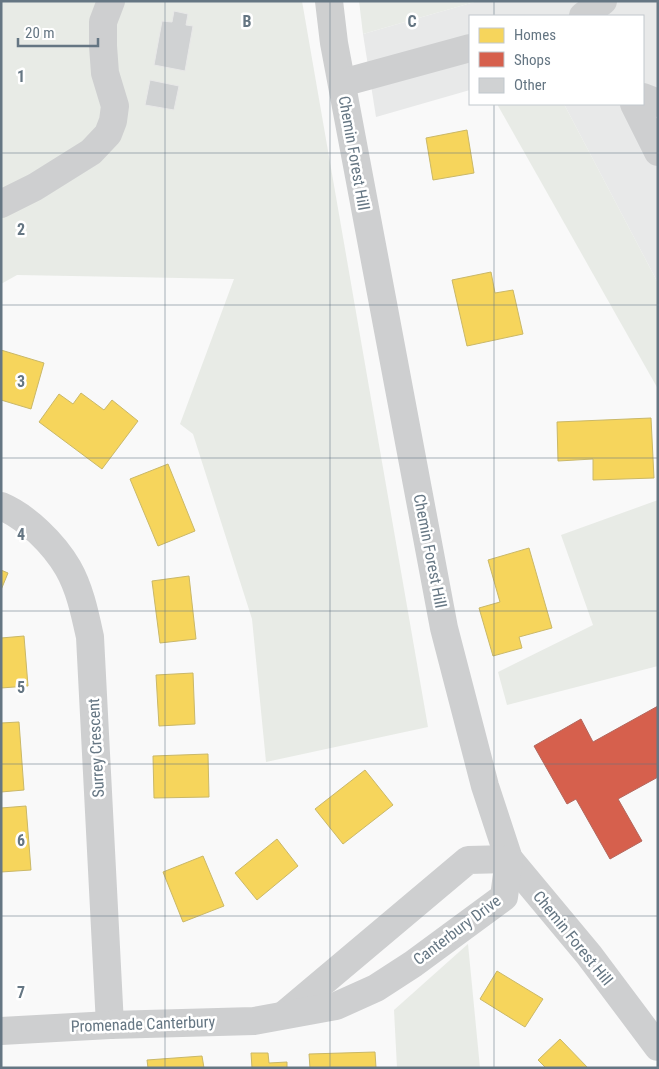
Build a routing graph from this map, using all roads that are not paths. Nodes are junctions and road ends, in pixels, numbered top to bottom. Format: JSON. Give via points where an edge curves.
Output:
{"nodes":[{"id":1,"x":111,"y":1,"type":"edge"},
{"id":2,"x":329,"y":1,"type":"edge"},
{"id":3,"x":603,"y":1,"type":"edge"},
{"id":4,"x":584,"y":15,"type":"edge"},
{"id":5,"x":469,"y":48,"type":"edge"},
{"id":6,"x":342,"y":84,"type":"junction"},
{"id":7,"x":644,"y":97,"type":"edge"},
{"id":8,"x":658,"y":103,"type":"edge"},
{"id":9,"x":634,"y":105,"type":"edge"},
{"id":10,"x":658,"y":152,"type":"edge"},
{"id":11,"x":1,"y":204,"type":"edge"},
{"id":12,"x":1,"y":506,"type":"edge"},
{"id":13,"x":509,"y":859,"type":"junction"},
{"id":14,"x":284,"y":1015,"type":"junction"},
{"id":15,"x":110,"y":1025,"type":"junction"},
{"id":16,"x":1,"y":1031,"type":"edge"},
{"id":17,"x":658,"y":1047,"type":"edge"}],
"edges":[{"from":1,"to":11,"type":"street","via":[[103,22],[105,73],[115,106],[108,134],[91,152]]},
{"from":2,"to":6,"type":"street","name":"Chemin Forest Hill"},
{"from":3,"to":4,"type":"street"},
{"from":5,"to":6,"type":"street"},
{"from":6,"to":13,"type":"street","name":"Chemin Forest Hill","via":[[444,628],[485,786]]},
{"from":7,"to":8,"type":"street"},
{"from":9,"to":10,"type":"street"},
{"from":12,"to":15,"type":"street","name":"Surrey Crescent","via":[[41,533],[68,568],[82,603],[90,637]]},
{"from":13,"to":14,"type":"street","via":[[468,860]]},
{"from":13,"to":14,"type":"street","name":"Canterbury Drive","via":[[504,897],[413,964],[376,988],[336,1006]]},
{"from":13,"to":17,"type":"street","name":"Chemin Forest Hill","via":[[589,955]]},
{"from":14,"to":15,"type":"street","name":"Promenade Canterbury","via":[[254,1021]]},
{"from":15,"to":16,"type":"street","name":"Promenade Canterbury"}]}
